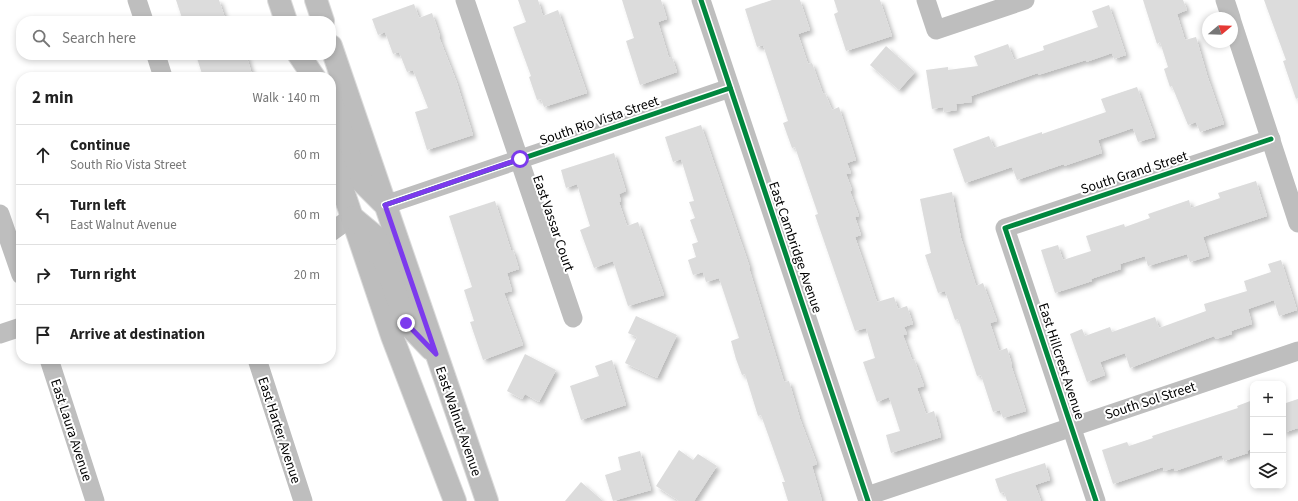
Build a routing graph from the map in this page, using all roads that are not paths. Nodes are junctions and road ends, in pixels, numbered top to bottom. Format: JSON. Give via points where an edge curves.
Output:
{"nodes":[{"id":1,"x":137,"y":0,"type":"edge"},
{"id":2,"x":278,"y":0,"type":"edge"},
{"id":3,"x":316,"y":0,"type":"edge"},
{"id":4,"x":465,"y":0,"type":"edge"},
{"id":5,"x":701,"y":0,"type":"edge"},
{"id":6,"x":926,"y":0,"type":"edge"},
{"id":7,"x":1025,"y":0,"type":"edge"},
{"id":8,"x":1225,"y":0,"type":"edge"},
{"id":9,"x":1229,"y":12,"type":"edge"},
{"id":10,"x":142,"y":16,"type":"edge"},
{"id":11,"x":284,"y":16,"type":"edge"},
{"id":12,"x":321,"y":16,"type":"edge"},
{"id":13,"x":1238,"y":40,"type":"edge"},
{"id":14,"x":158,"y":60,"type":"edge"},
{"id":15,"x":299,"y":60,"type":"edge"},
{"id":16,"x":302,"y":60,"type":"edge"},
{"id":17,"x":336,"y":60,"type":"edge"},
{"id":18,"x":161,"y":72,"type":"edge"},
{"id":19,"x":303,"y":72,"type":"edge"},
{"id":20,"x":310,"y":72,"type":"edge"},
{"id":21,"x":730,"y":88,"type":"junction"},
{"id":22,"x":336,"y":115,"type":"edge"},
{"id":23,"x":1271,"y":139,"type":"junction"},
{"id":24,"x":520,"y":159,"type":"junction"},
{"id":25,"x":336,"y":185,"type":"edge"},
{"id":26,"x":385,"y":205,"type":"junction"},
{"id":27,"x":0,"y":214,"type":"edge"},
{"id":28,"x":341,"y":215,"type":"edge"},
{"id":29,"x":1298,"y":223,"type":"edge"},
{"id":30,"x":1005,"y":228,"type":"joint"},
{"id":31,"x":16,"y":260,"type":"edge"},
{"id":32,"x":573,"y":318,"type":"dead end"},
{"id":33,"x":16,"y":329,"type":"edge"},
{"id":34,"x":0,"y":334,"type":"edge"},
{"id":35,"x":1298,"y":351,"type":"edge"},
{"id":36,"x":436,"y":354,"type":"junction"},
{"id":37,"x":51,"y":364,"type":"edge"},
{"id":38,"x":259,"y":364,"type":"edge"},
{"id":39,"x":1071,"y":427,"type":"junction"},
{"id":40,"x":868,"y":499,"type":"edge"},
{"id":41,"x":95,"y":501,"type":"edge"},
{"id":42,"x":303,"y":501,"type":"edge"},
{"id":43,"x":456,"y":501,"type":"edge"},
{"id":44,"x":487,"y":501,"type":"edge"},
{"id":45,"x":1096,"y":501,"type":"edge"}],
"edges":[{"from":1,"to":10,"type":"street"},
{"from":2,"to":11,"type":"main road"},
{"from":3,"to":12,"type":"main road"},
{"from":4,"to":24,"type":"street","name":"East Vassar Court"},
{"from":5,"to":21,"type":"street","name":"East Cambridge Avenue"},
{"from":6,"to":7,"type":"street","via":[[936,30]]},
{"from":8,"to":9,"type":"street"},
{"from":13,"to":23,"type":"street"},
{"from":14,"to":18,"type":"street"},
{"from":15,"to":19,"type":"main road"},
{"from":16,"to":20,"type":"main road"},
{"from":17,"to":26,"type":"main road","name":"East Walnut Avenue"},
{"from":21,"to":24,"type":"street","name":"South Rio Vista Street"},
{"from":21,"to":40,"type":"street","name":"East Cambridge Avenue"},
{"from":22,"to":26,"type":"main road","via":[[356,176]]},
{"from":23,"to":29,"type":"street"},
{"from":23,"to":30,"type":"street","name":"South Grand Street"},
{"from":24,"to":26,"type":"street","name":"South Rio Vista Street"},
{"from":24,"to":32,"type":"street","name":"East Vassar Court"},
{"from":25,"to":28,"type":"main road"},
{"from":26,"to":36,"type":"main road","name":"East Walnut Avenue"},
{"from":27,"to":31,"type":"street"},
{"from":28,"to":36,"type":"main road","via":[[376,237],[406,323]]},
{"from":28,"to":43,"type":"main road","via":[[392,336]]},
{"from":30,"to":39,"type":"street","name":"East Hillcrest Avenue"},
{"from":33,"to":34,"type":"street"},
{"from":35,"to":39,"type":"street","name":"South Sol Street"},
{"from":36,"to":44,"type":"main road","name":"East Walnut Avenue"},
{"from":37,"to":41,"type":"street","name":"East Laura Avenue"},
{"from":38,"to":42,"type":"street","name":"East Harter Avenue"},
{"from":39,"to":40,"type":"street","name":"South Sol Street"},
{"from":39,"to":45,"type":"street","name":"East Hillcrest Avenue"}]}
